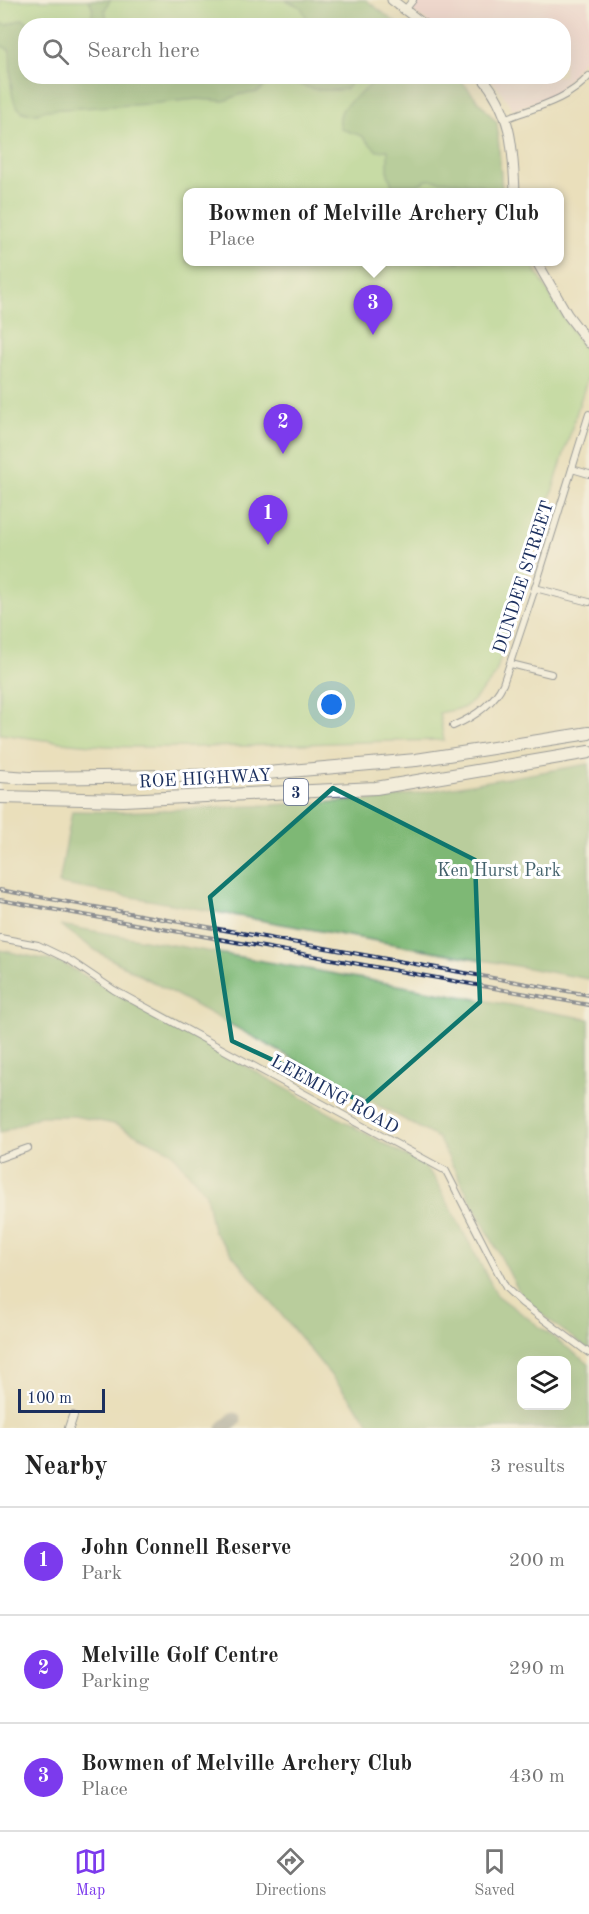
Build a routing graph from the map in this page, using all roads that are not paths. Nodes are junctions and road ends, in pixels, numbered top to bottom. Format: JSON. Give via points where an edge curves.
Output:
{"nodes":[{"id":1,"x":386,"y":0,"type":"edge"},
{"id":2,"x":392,"y":0,"type":"edge"},
{"id":3,"x":413,"y":0,"type":"edge"},
{"id":4,"x":404,"y":11,"type":"junction"},
{"id":5,"x":411,"y":18,"type":"edge"},
{"id":6,"x":414,"y":18,"type":"edge"},
{"id":7,"x":589,"y":76,"type":"edge"},
{"id":8,"x":487,"y":84,"type":"edge"},
{"id":9,"x":493,"y":84,"type":"edge"},
{"id":10,"x":508,"y":117,"type":"junction"},
{"id":11,"x":517,"y":188,"type":"edge"},
{"id":12,"x":540,"y":266,"type":"edge"},
{"id":13,"x":545,"y":266,"type":"edge"},
{"id":14,"x":589,"y":336,"type":"edge"},
{"id":15,"x":589,"y":343,"type":"edge"},
{"id":16,"x":589,"y":414,"type":"edge"},
{"id":17,"x":572,"y":469,"type":"junction"},
{"id":18,"x":589,"y":474,"type":"edge"},
{"id":19,"x":535,"y":588,"type":"junction"},
{"id":20,"x":589,"y":602,"type":"edge"},
{"id":21,"x":511,"y":664,"type":"junction"},
{"id":22,"x":551,"y":674,"type":"dead end"},
{"id":23,"x":453,"y":726,"type":"dead end"},
{"id":24,"x":589,"y":733,"type":"edge"},
{"id":25,"x":589,"y":752,"type":"edge"},
{"id":26,"x":0,"y":776,"type":"edge"},
{"id":27,"x":0,"y":797,"type":"edge"},
{"id":28,"x":0,"y":938,"type":"edge"},
{"id":29,"x":28,"y":1148,"type":"dead end"},
{"id":30,"x":0,"y":1158,"type":"edge"},
{"id":31,"x":589,"y":1353,"type":"edge"},
{"id":32,"x":73,"y":1416,"type":"dead end"},
{"id":33,"x":69,"y":1428,"type":"edge"}],
"edges":[{"from":1,"to":4,"type":"main road"},
{"from":2,"to":4,"type":"main road"},
{"from":3,"to":4,"type":"street"},
{"from":4,"to":5,"type":"main road"},
{"from":4,"to":6,"type":"main road"},
{"from":7,"to":10,"type":"street","via":[[561,98]]},
{"from":8,"to":10,"type":"main road"},
{"from":9,"to":10,"type":"main road"},
{"from":10,"to":11,"type":"main road","via":[[518,157]]},
{"from":12,"to":15,"type":"main road"},
{"from":13,"to":14,"type":"main road"},
{"from":16,"to":17,"type":"street","name":"DUNDEE STREET"},
{"from":17,"to":18,"type":"street"},
{"from":17,"to":19,"type":"street","name":"DUNDEE STREET"},
{"from":19,"to":20,"type":"street"},
{"from":19,"to":21,"type":"street","name":"DUNDEE STREET"},
{"from":21,"to":22,"type":"street"},
{"from":21,"to":23,"type":"street","name":"DUNDEE STREET","via":[[491,702]]},
{"from":24,"to":26,"type":"highway","name":"ROE HIGHWAY","number":"3","via":[[416,760],[243,775]]},
{"from":25,"to":27,"type":"highway","name":"ROE HIGHWAY","number":"3","via":[[376,788],[123,800]]},
{"from":28,"to":31,"type":"street","name":"LEEMING ROAD","via":[[38,945],[71,961],[114,990],[446,1171],[506,1288]]},
{"from":29,"to":30,"type":"street"},
{"from":32,"to":33,"type":"street"}]}
